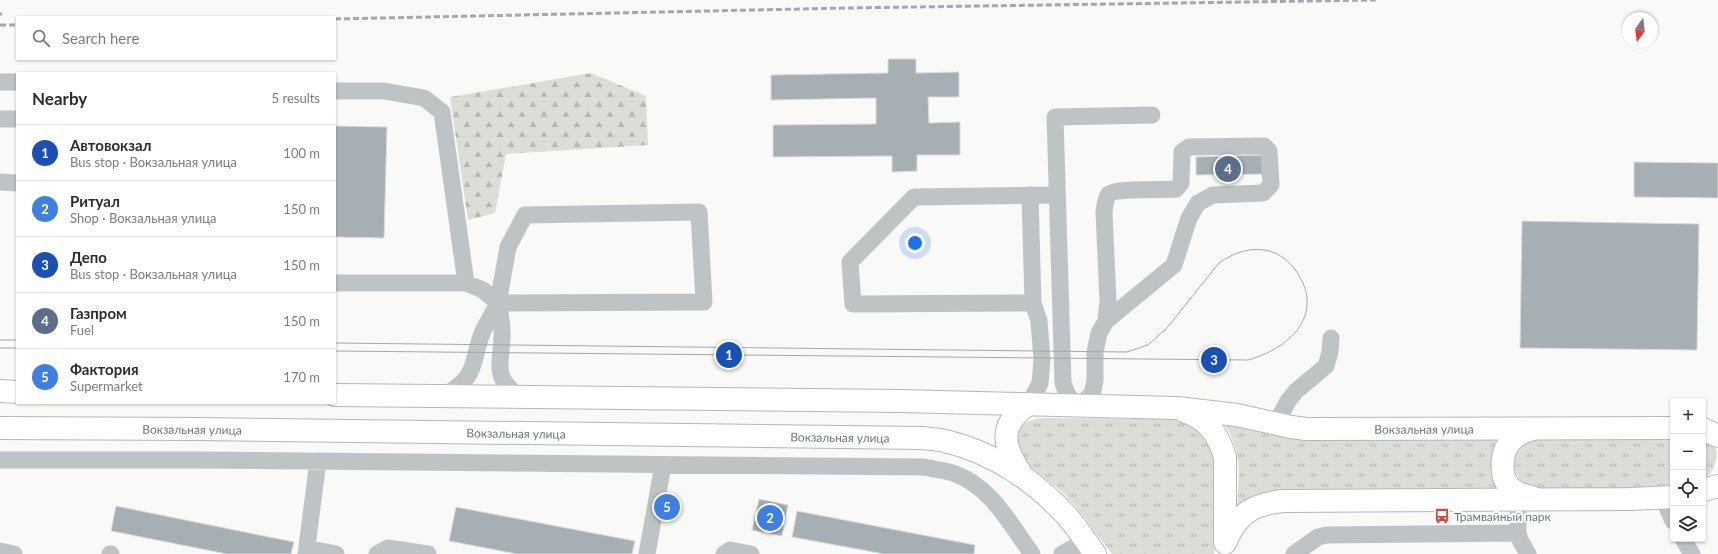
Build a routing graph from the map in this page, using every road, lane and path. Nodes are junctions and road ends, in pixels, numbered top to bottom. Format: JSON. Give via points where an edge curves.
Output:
{"nodes":[{"id":1,"x":0,"y":82,"type":"edge"},
{"id":2,"x":16,"y":82,"type":"edge"},
{"id":3,"x":336,"y":92,"type":"edge"},
{"id":4,"x":1152,"y":115,"type":"dead end"},
{"id":5,"x":0,"y":119,"type":"edge"},
{"id":6,"x":16,"y":119,"type":"edge"},
{"id":7,"x":0,"y":182,"type":"edge"},
{"id":8,"x":16,"y":183,"type":"edge"},
{"id":9,"x":1030,"y":195,"type":"junction"},
{"id":10,"x":1057,"y":195,"type":"junction"},
{"id":11,"x":336,"y":283,"type":"edge"},
{"id":12,"x":466,"y":283,"type":"junction"},
{"id":13,"x":498,"y":303,"type":"junction"},
{"id":14,"x":1033,"y":303,"type":"junction"},
{"id":15,"x":1106,"y":321,"type":"junction"},
{"id":16,"x":1332,"y":338,"type":"dead end"},
{"id":17,"x":1095,"y":381,"type":"junction"},
{"id":18,"x":0,"y":392,"type":"edge"},
{"id":19,"x":16,"y":392,"type":"edge"},
{"id":20,"x":336,"y":395,"type":"edge"},
{"id":21,"x":444,"y":396,"type":"junction"},
{"id":22,"x":520,"y":397,"type":"junction"},
{"id":23,"x":1029,"y":404,"type":"junction"},
{"id":24,"x":1078,"y":405,"type":"junction"},
{"id":25,"x":1117,"y":406,"type":"junction"},
{"id":26,"x":1177,"y":408,"type":"junction"},
{"id":27,"x":1276,"y":424,"type":"junction"},
{"id":28,"x":0,"y":428,"type":"edge"},
{"id":29,"x":1536,"y":428,"type":"junction"},
{"id":30,"x":1670,"y":428,"type":"edge"},
{"id":31,"x":1718,"y":428,"type":"edge"},
{"id":32,"x":1706,"y":429,"type":"edge"},
{"id":33,"x":1706,"y":430,"type":"edge"},
{"id":34,"x":1718,"y":436,"type":"edge"},
{"id":35,"x":0,"y":460,"type":"edge"},
{"id":36,"x":318,"y":461,"type":"junction"},
{"id":37,"x":663,"y":465,"type":"junction"},
{"id":38,"x":1023,"y":477,"type":"junction"},
{"id":39,"x":1668,"y":497,"type":"edge"},
{"id":40,"x":1528,"y":499,"type":"junction"},
{"id":41,"x":1518,"y":533,"type":"junction"},
{"id":42,"x":1685,"y":542,"type":"edge"},
{"id":43,"x":1090,"y":547,"type":"edge"},
{"id":44,"x":1225,"y":548,"type":"edge"},
{"id":45,"x":0,"y":551,"type":"edge"},
{"id":46,"x":306,"y":551,"type":"edge"},
{"id":47,"x":14,"y":554,"type":"edge"},
{"id":48,"x":336,"y":554,"type":"edge"},
{"id":49,"x":377,"y":554,"type":"edge"},
{"id":50,"x":428,"y":554,"type":"edge"},
{"id":51,"x":650,"y":554,"type":"edge"},
{"id":52,"x":724,"y":554,"type":"edge"},
{"id":53,"x":751,"y":554,"type":"edge"},
{"id":54,"x":1032,"y":554,"type":"edge"},
{"id":55,"x":1062,"y":554,"type":"edge"},
{"id":56,"x":1294,"y":554,"type":"edge"},
{"id":57,"x":1528,"y":554,"type":"edge"},
{"id":58,"x":1692,"y":554,"type":"edge"}],
"edges":[{"from":1,"to":2,"type":"lane"},
{"from":3,"to":12,"type":"lane","via":[[384,91],[424,98],[442,112]]},
{"from":4,"to":10,"type":"lane","via":[[1056,117]]},
{"from":5,"to":6,"type":"lane"},
{"from":7,"to":8,"type":"lane"},
{"from":9,"to":10,"type":"lane"},
{"from":9,"to":14,"type":"lane"},
{"from":9,"to":14,"type":"lane","via":[[914,197],[850,262],[853,304]]},
{"from":10,"to":24,"type":"lane","via":[[1063,383],[1067,394]]},
{"from":11,"to":12,"type":"lane"},
{"from":12,"to":13,"type":"lane","via":[[483,290]]},
{"from":13,"to":13,"type":"lane","via":[[704,302],[699,212],[525,215],[508,248]]},
{"from":13,"to":21,"type":"lane","via":[[481,335],[475,364],[468,377]]},
{"from":13,"to":22,"type":"lane","via":[[503,335],[499,366],[501,379]]},
{"from":14,"to":23,"type":"lane","via":[[1040,326],[1042,359],[1040,383]]},
{"from":15,"to":15,"type":"lane","via":[[1174,265],[1189,218],[1198,204],[1213,194],[1263,193],[1271,185],[1269,150],[1264,146],[1189,147],[1182,152],[1181,183],[1176,189],[1121,190],[1110,194],[1105,200],[1104,212],[1108,301]]},
{"from":15,"to":17,"type":"lane","via":[[1099,333],[1095,352]]},
{"from":16,"to":27,"type":"lane","via":[[1326,366],[1296,391]]},
{"from":17,"to":24,"type":"lane","via":[[1092,394]]},
{"from":17,"to":25,"type":"lane","via":[[1098,393]]},
{"from":18,"to":19,"type":"main road"},
{"from":20,"to":21,"type":"main road","name":"Вокзальная улица"},
{"from":21,"to":22,"type":"main road","name":"Вокзальная улица"},
{"from":22,"to":23,"type":"main road","name":"Вокзальная улица"},
{"from":23,"to":24,"type":"main road","name":"Вокзальная улица"},
{"from":23,"to":38,"type":"main road","name":"Вокзальная улица","via":[[1012,419],[1006,437],[1006,448]]},
{"from":24,"to":25,"type":"main road","name":"Вокзальная улица"},
{"from":25,"to":26,"type":"main road","name":"Вокзальная улица"},
{"from":26,"to":27,"type":"main road","name":"Вокзальная улица","via":[[1237,415]]},
{"from":26,"to":44,"type":"main road","name":"Вокзальная улица","via":[[1194,414],[1207,423],[1225,457]]},
{"from":27,"to":29,"type":"main road","name":"Вокзальная улица","via":[[1306,429]]},
{"from":28,"to":38,"type":"main road","name":"Вокзальная улица","via":[[922,438],[947,441],[968,448]]},
{"from":29,"to":30,"type":"main road","name":"Вокзальная улица"},
{"from":29,"to":40,"type":"main road","via":[[1513,438],[1506,449],[1502,465],[1504,477],[1510,487]]},
{"from":31,"to":32,"type":"main road"},
{"from":33,"to":34,"type":"main road"},
{"from":35,"to":36,"type":"lane"},
{"from":36,"to":37,"type":"lane"},
{"from":36,"to":46,"type":"lane"},
{"from":37,"to":51,"type":"lane"},
{"from":37,"to":54,"type":"lane","via":[[923,467],[953,473],[974,484],[993,500]]},
{"from":38,"to":43,"type":"main road","name":"Вокзальная улица","via":[[1067,516]]},
{"from":39,"to":40,"type":"main road","name":"Вокзальная улица"},
{"from":40,"to":41,"type":"lane"},
{"from":40,"to":44,"type":"main road","name":"Вокзальная улица","via":[[1270,502],[1258,506],[1231,528]]},
{"from":41,"to":56,"type":"lane","via":[[1327,535],[1318,536]]},
{"from":41,"to":57,"type":"lane"},
{"from":42,"to":58,"type":"lane"},
{"from":43,"to":55,"type":"lane"},
{"from":45,"to":47,"type":"lane"},
{"from":46,"to":48,"type":"lane"},
{"from":49,"to":50,"type":"lane","via":[[388,548]]},
{"from":52,"to":53,"type":"lane","via":[[730,550]]}]}
